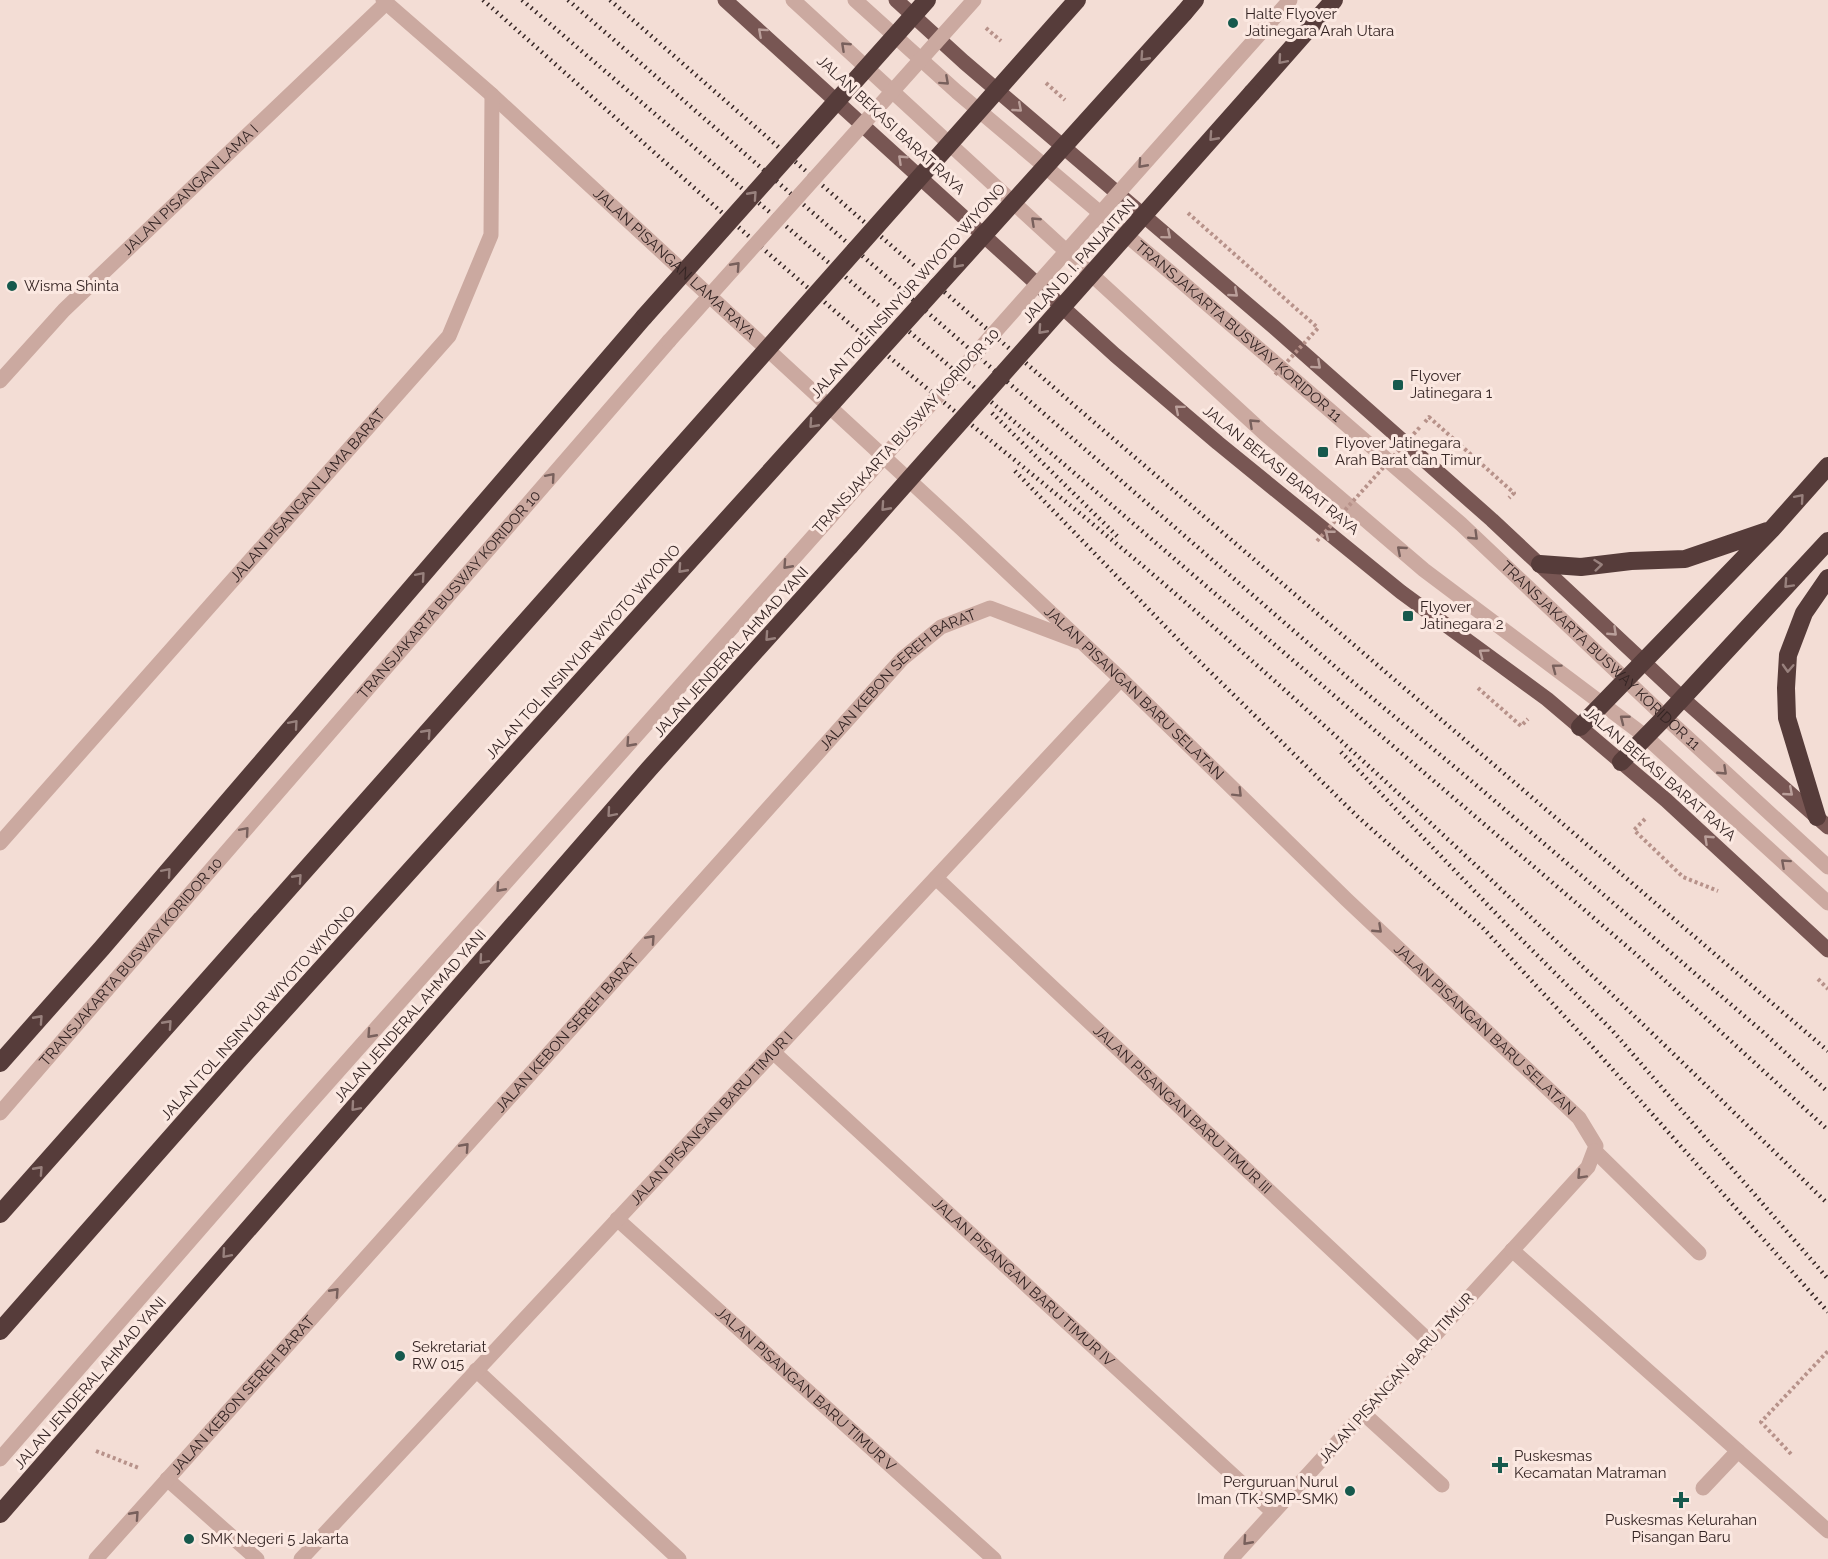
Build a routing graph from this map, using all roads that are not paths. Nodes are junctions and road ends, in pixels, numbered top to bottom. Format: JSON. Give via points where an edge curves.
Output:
{"nodes":[{"id":1,"x":725,"y":0,"type":"edge"},
{"id":2,"x":794,"y":0,"type":"edge"},
{"id":3,"x":855,"y":0,"type":"edge"},
{"id":4,"x":896,"y":0,"type":"edge"},
{"id":5,"x":927,"y":0,"type":"edge"},
{"id":6,"x":974,"y":0,"type":"edge"},
{"id":7,"x":1077,"y":0,"type":"edge"},
{"id":8,"x":1195,"y":0,"type":"edge"},
{"id":9,"x":1290,"y":0,"type":"edge"},
{"id":10,"x":1334,"y":0,"type":"edge"},
{"id":11,"x":384,"y":2,"type":"edge"},
{"id":12,"x":492,"y":95,"type":"junction"},
{"id":13,"x":0,"y":381,"type":"edge"},
{"id":14,"x":1828,"y":466,"type":"edge"},
{"id":15,"x":1772,"y":529,"type":"junction"},
{"id":16,"x":963,"y":530,"type":"joint"},
{"id":17,"x":1828,"y":541,"type":"edge"},
{"id":18,"x":850,"y":546,"type":"joint"},
{"id":19,"x":1539,"y":564,"type":"junction"},
{"id":20,"x":1828,"y":578,"type":"edge"},
{"id":21,"x":1084,"y":644,"type":"junction"},
{"id":22,"x":1644,"y":660,"type":"junction"},
{"id":23,"x":1121,"y":679,"type":"junction"},
{"id":24,"x":1625,"y":680,"type":"junction"},
{"id":25,"x":1682,"y":698,"type":"junction"},
{"id":26,"x":1603,"y":703,"type":"junction"},
{"id":27,"x":1665,"y":717,"type":"junction"},
{"id":28,"x":1580,"y":727,"type":"junction"},
{"id":29,"x":1646,"y":736,"type":"junction"},
{"id":30,"x":1621,"y":762,"type":"junction"},
{"id":31,"x":1822,"y":822,"type":"edge"},
{"id":32,"x":0,"y":843,"type":"edge"},
{"id":33,"x":1828,"y":867,"type":"edge"},
{"id":34,"x":936,"y":878,"type":"junction"},
{"id":35,"x":1828,"y":903,"type":"edge"},
{"id":36,"x":1828,"y":950,"type":"edge"},
{"id":37,"x":773,"y":1052,"type":"junction"},
{"id":38,"x":0,"y":1063,"type":"edge"},
{"id":39,"x":0,"y":1113,"type":"edge"},
{"id":40,"x":1595,"y":1151,"type":"junction"},
{"id":41,"x":0,"y":1214,"type":"edge"},
{"id":42,"x":617,"y":1219,"type":"junction"},
{"id":43,"x":1512,"y":1250,"type":"junction"},
{"id":44,"x":1699,"y":1253,"type":"dead end"},
{"id":45,"x":0,"y":1331,"type":"edge"},
{"id":46,"x":1429,"y":1341,"type":"junction"},
{"id":47,"x":476,"y":1370,"type":"junction"},
{"id":48,"x":1363,"y":1413,"type":"junction"},
{"id":49,"x":1738,"y":1451,"type":"junction"},
{"id":50,"x":0,"y":1459,"type":"edge"},
{"id":51,"x":167,"y":1479,"type":"junction"},
{"id":52,"x":1442,"y":1485,"type":"dead end"},
{"id":53,"x":1703,"y":1488,"type":"dead end"},
{"id":54,"x":1273,"y":1512,"type":"junction"},
{"id":55,"x":0,"y":1514,"type":"edge"},
{"id":56,"x":1828,"y":1531,"type":"edge"},
{"id":57,"x":96,"y":1559,"type":"edge"},
{"id":58,"x":257,"y":1559,"type":"edge"},
{"id":59,"x":301,"y":1559,"type":"edge"},
{"id":60,"x":679,"y":1559,"type":"edge"},
{"id":61,"x":994,"y":1559,"type":"edge"},
{"id":62,"x":1231,"y":1559,"type":"edge"}],
"edges":[{"from":28,"to":1,"type":"main road","name":"JALAN BEKASI BARAT RAYA","one_way":true,"via":[[1401,592],[1210,436],[1115,355]]},
{"from":26,"to":2,"type":"street","name":"TRANSJAKARTA BUSWAY KORIDOR 11","one_way":true,"via":[[1424,570],[1264,433]]},
{"from":3,"to":24,"type":"street","name":"TRANSJAKARTA BUSWAY KORIDOR 11","one_way":true,"via":[[1461,524]]},
{"from":4,"to":19,"type":"main road","one_way":true,"via":[[1274,327]]},
{"from":38,"to":5,"type":"highway","one_way":true,"bridge":true,"via":[[644,317]]},
{"from":39,"to":6,"type":"street","name":"TRANSJAKARTA BUSWAY KORIDOR 10","one_way":true,"bridge":true,"via":[[669,341]]},
{"from":41,"to":7,"type":"highway","one_way":true,"bridge":true},
{"from":8,"to":45,"type":"highway","name":"JALAN TOL INSINYUR WIYOTO WIYONO","one_way":true,"bridge":true,"via":[[239,1060]]},
{"from":9,"to":50,"type":"street","name":"TRANSJAKARTA BUSWAY KORIDOR 10","one_way":true,"bridge":true,"via":[[285,1131]]},
{"from":10,"to":18,"type":"highway","name":"JALAN D. I. PANJAITAN","one_way":true,"bridge":true},
{"from":11,"to":12,"type":"street","name":"JALAN PISANGAN LAMA RAYA"},
{"from":11,"to":13,"type":"street","name":"JALAN PISANGAN LAMA I","via":[[64,310]]},
{"from":12,"to":16,"type":"street","name":"JALAN PISANGAN LAMA RAYA"},
{"from":12,"to":32,"type":"street","name":"JALAN PISANGAN LAMA BARAT","via":[[491,235],[449,336]]},
{"from":15,"to":14,"type":"highway","one_way":true},
{"from":19,"to":15,"type":"highway","one_way":true,"via":[[1581,567],[1685,559]]},
{"from":15,"to":22,"type":"highway"},
{"from":16,"to":21,"type":"street","name":"JALAN PISANGAN BARU SELATAN"},
{"from":17,"to":25,"type":"highway","one_way":true},
{"from":18,"to":55,"type":"highway","name":"JALAN JENDERAL AHMAD YANI","one_way":true,"via":[[649,769]]},
{"from":19,"to":22,"type":"main road","one_way":true},
{"from":20,"to":31,"type":"highway","one_way":true,"via":[[1804,613],[1788,655],[1786,688],[1787,718]]},
{"from":21,"to":23,"type":"street","name":"JALAN PISANGAN BARU SELATAN"},
{"from":51,"to":21,"type":"street","name":"JALAN KEBON SEREH BARAT","one_way":true,"via":[[902,659],[941,627],[990,608]]},
{"from":22,"to":24,"type":"highway"},
{"from":22,"to":25,"type":"main road"},
{"from":23,"to":34,"type":"street","name":"JALAN PISANGAN BARU TIMUR I"},
{"from":23,"to":40,"type":"street","name":"JALAN PISANGAN BARU SELATAN","one_way":true,"via":[[1347,900],[1579,1118],[1596,1146]]},
{"from":24,"to":26,"type":"highway"},
{"from":24,"to":27,"type":"street","name":"TRANSJAKARTA BUSWAY KORIDOR 11"},
{"from":25,"to":27,"type":"highway"},
{"from":25,"to":31,"type":"main road","one_way":true},
{"from":26,"to":28,"type":"highway"},
{"from":29,"to":26,"type":"street","name":"TRANSJAKARTA BUSWAY KORIDOR 11","one_way":true},
{"from":27,"to":29,"type":"highway"},
{"from":27,"to":33,"type":"street","name":"TRANSJAKARTA BUSWAY KORIDOR 11","one_way":true},
{"from":28,"to":30,"type":"main road","name":"JALAN BEKASI BARAT RAYA"},
{"from":29,"to":30,"type":"highway"},
{"from":35,"to":29,"type":"street","name":"TRANSJAKARTA BUSWAY KORIDOR 11","one_way":true},
{"from":36,"to":30,"type":"main road","name":"JALAN BEKASI BARAT RAYA","one_way":true},
{"from":34,"to":37,"type":"street","name":"JALAN PISANGAN BARU TIMUR I"},
{"from":34,"to":46,"type":"street","name":"JALAN PISANGAN BARU TIMUR III"},
{"from":37,"to":42,"type":"street","name":"JALAN PISANGAN BARU TIMUR I"},
{"from":37,"to":54,"type":"street","name":"JALAN PISANGAN BARU TIMUR IV"},
{"from":40,"to":43,"type":"street","one_way":true,"via":[[1588,1167]]},
{"from":40,"to":44,"type":"street"},
{"from":42,"to":47,"type":"street","name":"JALAN PISANGAN BARU TIMUR I"},
{"from":42,"to":61,"type":"street","name":"JALAN PISANGAN BARU TIMUR V"},
{"from":43,"to":46,"type":"street","name":"JALAN PISANGAN BARU TIMUR"},
{"from":43,"to":49,"type":"street"},
{"from":46,"to":48,"type":"street","name":"JALAN PISANGAN BARU TIMUR"},
{"from":47,"to":59,"type":"street","name":"JALAN PISANGAN BARU TIMUR I"},
{"from":47,"to":60,"type":"street"},
{"from":48,"to":52,"type":"street"},
{"from":48,"to":54,"type":"street","name":"JALAN PISANGAN BARU TIMUR"},
{"from":49,"to":53,"type":"street"},
{"from":49,"to":56,"type":"street"},
{"from":57,"to":51,"type":"street","name":"JALAN KEBON SEREH BARAT","one_way":true},
{"from":51,"to":58,"type":"street"},
{"from":54,"to":62,"type":"street","name":"JALAN PISANGAN BARU TIMUR","one_way":true}]}
